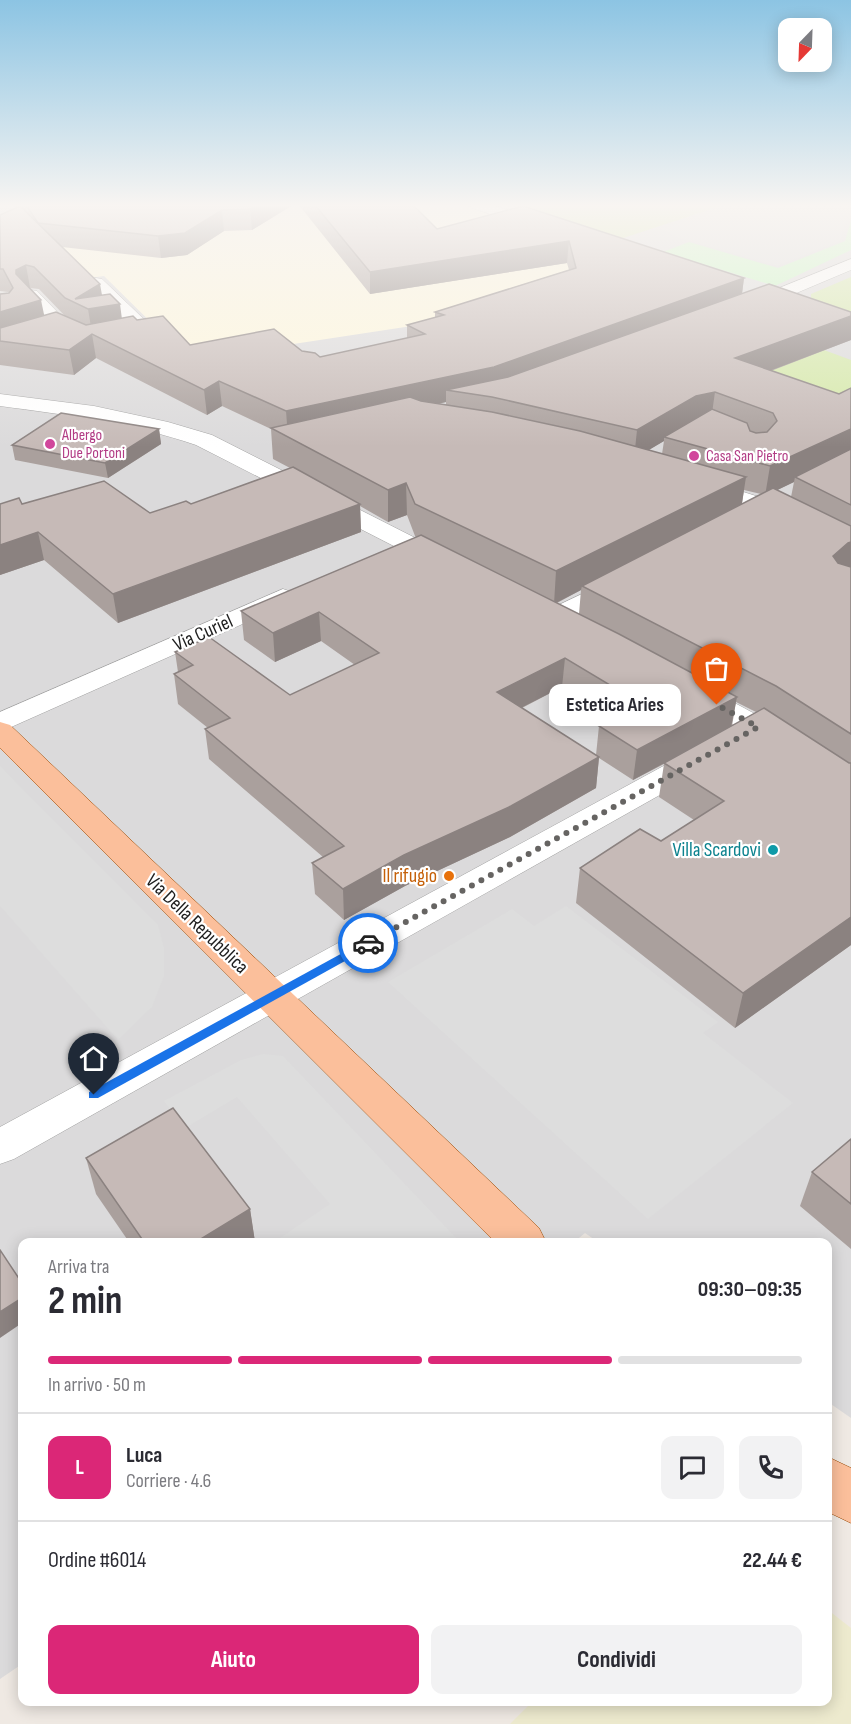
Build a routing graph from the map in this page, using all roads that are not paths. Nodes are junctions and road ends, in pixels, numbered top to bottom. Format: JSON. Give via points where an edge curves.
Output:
{"nodes":[{"id":1,"x":99,"y":285,"type":"edge"},
{"id":2,"x":802,"y":285,"type":"edge"},
{"id":3,"x":747,"y":293,"type":"edge"},
{"id":4,"x":31,"y":295,"type":"edge"},
{"id":5,"x":768,"y":300,"type":"junction"},
{"id":6,"x":789,"y":306,"type":"edge"},
{"id":7,"x":727,"y":315,"type":"edge"},
{"id":8,"x":62,"y":327,"type":"junction"},
{"id":9,"x":42,"y":333,"type":"edge"},
{"id":10,"x":81,"y":337,"type":"edge"},
{"id":11,"x":100,"y":339,"type":"edge"},
{"id":12,"x":0,"y":400,"type":"edge"},
{"id":13,"x":272,"y":449,"type":"dead end"},
{"id":14,"x":242,"y":457,"type":"junction"},
{"id":15,"x":679,"y":480,"type":"edge"},
{"id":16,"x":778,"y":502,"type":"junction"},
{"id":17,"x":735,"y":524,"type":"edge"},
{"id":18,"x":406,"y":543,"type":"junction"},
{"id":19,"x":851,"y":552,"type":"edge"},
{"id":20,"x":373,"y":558,"type":"edge"},
{"id":21,"x":640,"y":573,"type":"edge"},
{"id":22,"x":470,"y":575,"type":"edge"},
{"id":23,"x":308,"y":586,"type":"edge"},
{"id":24,"x":555,"y":618,"type":"edge"},
{"id":25,"x":677,"y":683,"type":"edge"},
{"id":26,"x":0,"y":723,"type":"edge"},
{"id":27,"x":758,"y":727,"type":"junction"},
{"id":28,"x":0,"y":731,"type":"edge"},
{"id":29,"x":851,"y":758,"type":"edge"},
{"id":30,"x":825,"y":773,"type":"junction"},
{"id":31,"x":851,"y":788,"type":"edge"},
{"id":32,"x":271,"y":997,"type":"junction"},
{"id":33,"x":0,"y":1147,"type":"edge"},
{"id":34,"x":520,"y":1238,"type":"edge"},
{"id":35,"x":832,"y":1485,"type":"edge"},
{"id":36,"x":851,"y":1498,"type":"edge"}],
"edges":[{"from":1,"to":11,"type":"street","via":[[145,331]]},
{"from":2,"to":5,"type":"street"},
{"from":3,"to":5,"type":"street"},
{"from":4,"to":8,"type":"street"},
{"from":5,"to":6,"type":"street"},
{"from":5,"to":7,"type":"street"},
{"from":8,"to":9,"type":"street"},
{"from":8,"to":10,"type":"street"},
{"from":12,"to":14,"type":"street","via":[[91,401]]},
{"from":13,"to":14,"type":"street"},
{"from":14,"to":18,"type":"street"},
{"from":15,"to":16,"type":"street"},
{"from":16,"to":17,"type":"street"},
{"from":16,"to":19,"type":"street"},
{"from":18,"to":20,"type":"street"},
{"from":18,"to":22,"type":"street"},
{"from":21,"to":24,"type":"street"},
{"from":23,"to":26,"type":"street","name":"Via Curiel"},
{"from":25,"to":27,"type":"street"},
{"from":27,"to":30,"type":"street"},
{"from":27,"to":32,"type":"street"},
{"from":28,"to":32,"type":"main road","name":"Via Della Repubblica"},
{"from":29,"to":30,"type":"street"},
{"from":30,"to":31,"type":"street"},
{"from":32,"to":33,"type":"street"},
{"from":32,"to":34,"type":"main road","name":"Via Della Repubblica"},
{"from":35,"to":36,"type":"main road"}]}
